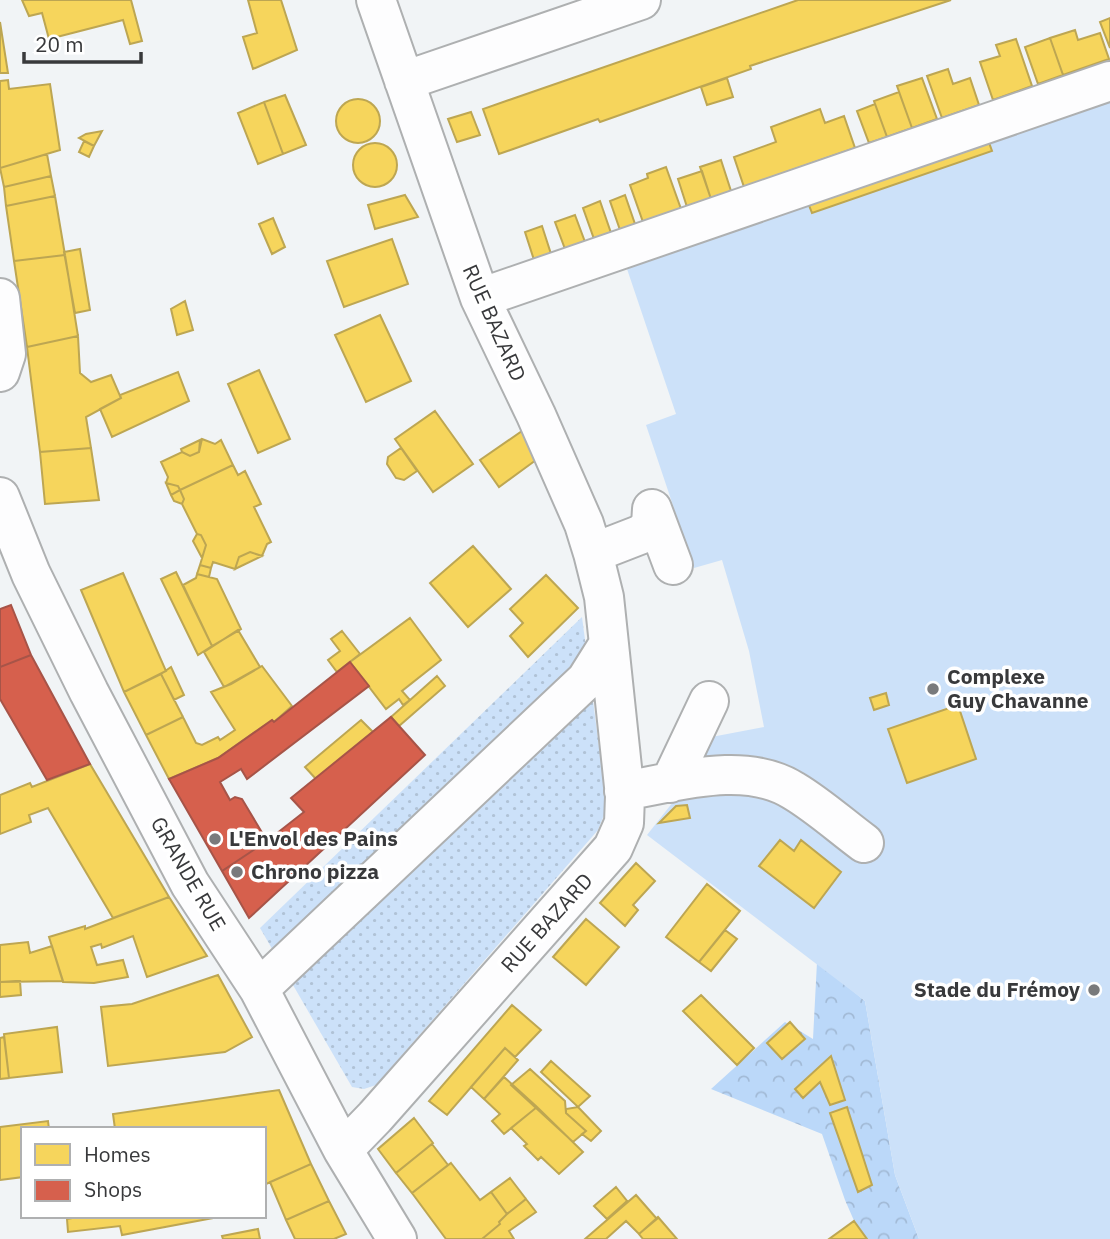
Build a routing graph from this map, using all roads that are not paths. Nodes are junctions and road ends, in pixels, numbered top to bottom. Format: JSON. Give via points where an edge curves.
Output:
{"nodes":[{"id":1,"x":642,"y":0,"type":"edge"},
{"id":2,"x":388,"y":9,"type":"edge"},
{"id":3,"x":404,"y":81,"type":"junction"},
{"id":4,"x":1110,"y":81,"type":"edge"},
{"id":5,"x":0,"y":298,"type":"edge"},
{"id":6,"x":480,"y":298,"type":"junction"},
{"id":7,"x":0,"y":372,"type":"edge"},
{"id":8,"x":0,"y":497,"type":"edge"},
{"id":9,"x":593,"y":552,"type":"junction"},
{"id":10,"x":673,"y":565,"type":"dead end"},
{"id":11,"x":15,"y":580,"type":"edge"},
{"id":12,"x":608,"y":645,"type":"junction"},
{"id":13,"x":709,"y":701,"type":"dead end"},
{"id":14,"x":670,"y":783,"type":"junction"},
{"id":15,"x":624,"y":791,"type":"junction"},
{"id":16,"x":864,"y":843,"type":"dead end"},
{"id":17,"x":259,"y":989,"type":"junction"},
{"id":18,"x":342,"y":1150,"type":"junction"},
{"id":19,"x":397,"y":1239,"type":"edge"}],
"edges":[{"from":1,"to":3,"type":"street"},
{"from":2,"to":3,"type":"street","name":"RUE BAZARD"},
{"from":3,"to":6,"type":"street","name":"RUE BAZARD"},
{"from":4,"to":6,"type":"street"},
{"from":5,"to":7,"type":"street","via":[[6,354]]},
{"from":6,"to":9,"type":"street","name":"RUE BAZARD","via":[[536,415]]},
{"from":8,"to":11,"type":"street","name":"GRANDE RUE"},
{"from":9,"to":10,"type":"street","via":[[642,534],[651,525],[652,509]]},
{"from":9,"to":12,"type":"street","name":"RUE BAZARD","via":[[604,597]]},
{"from":11,"to":17,"type":"street","name":"GRANDE RUE","via":[[89,692],[190,884]]},
{"from":12,"to":15,"type":"street","name":"RUE BAZARD"},
{"from":12,"to":17,"type":"street","via":[[586,680]]},
{"from":13,"to":14,"type":"street"},
{"from":14,"to":15,"type":"street"},
{"from":14,"to":16,"type":"street","via":[[734,775],[764,778],[793,790]]},
{"from":15,"to":18,"type":"street","name":"RUE BAZARD","via":[[624,823],[613,848]]},
{"from":17,"to":18,"type":"street","name":"GRANDE RUE"},
{"from":18,"to":19,"type":"street","name":"GRANDE RUE"}]}
